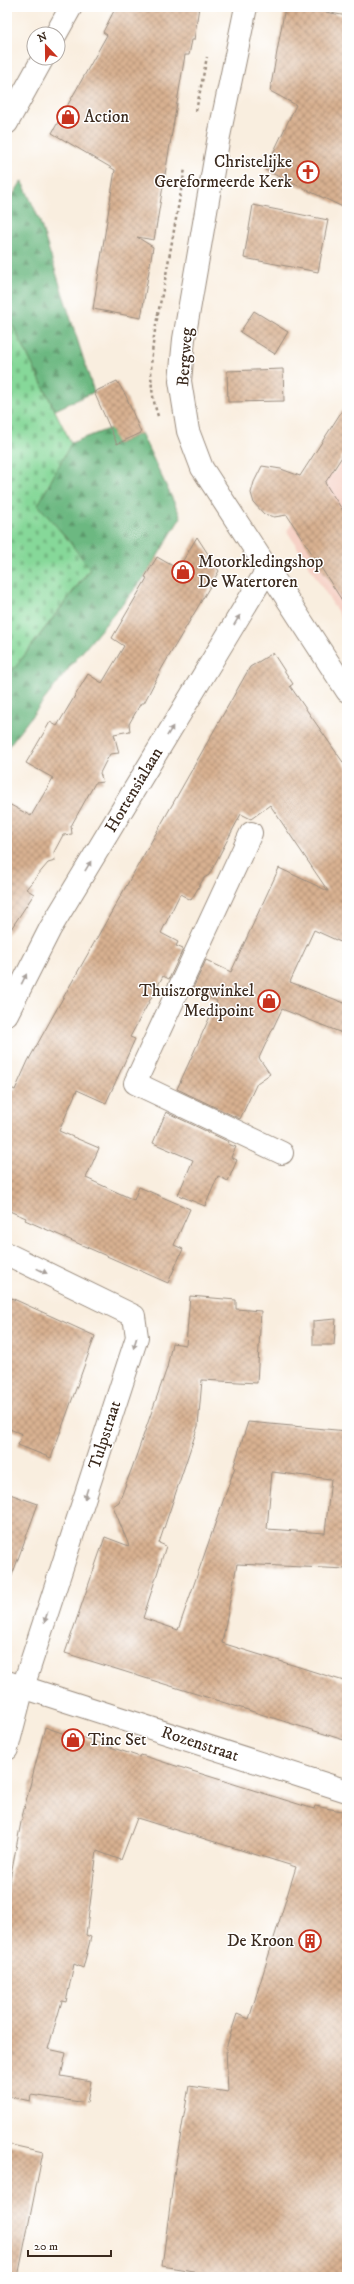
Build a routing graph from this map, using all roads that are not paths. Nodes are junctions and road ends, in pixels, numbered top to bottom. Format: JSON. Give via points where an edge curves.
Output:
{"nodes":[{"id":1,"x":71,"y":7,"type":"edge"},
{"id":2,"x":246,"y":7,"type":"edge"},
{"id":3,"x":60,"y":26,"type":"edge"},
{"id":4,"x":39,"y":66,"type":"edge"},
{"id":5,"x":7,"y":123,"type":"edge"},
{"id":6,"x":267,"y":570,"type":"junction"},
{"id":7,"x":347,"y":691,"type":"edge"},
{"id":8,"x":251,"y":833,"type":"dead end"},
{"id":9,"x":7,"y":1014,"type":"edge"},
{"id":10,"x":282,"y":1153,"type":"dead end"},
{"id":11,"x":7,"y":1254,"type":"edge"},
{"id":12,"x":15,"y":1684,"type":"edge"},
{"id":13,"x":7,"y":1749,"type":"edge"},
{"id":14,"x":347,"y":1791,"type":"edge"}],
"edges":[{"from":1,"to":3,"type":"street"},
{"from":2,"to":6,"type":"street","name":"Bergweg","via":[[219,136],[184,339],[180,381],[188,431],[202,468]]},
{"from":4,"to":5,"type":"street"},
{"from":6,"to":7,"type":"street","name":"Bergweg"},
{"from":9,"to":6,"type":"street","name":"Hortensialaan","one_way":true,"via":[[50,929]]},
{"from":8,"to":10,"type":"street","via":[[135,1083]]},
{"from":11,"to":12,"type":"street","name":"Tulpstraat","one_way":true,"via":[[134,1316],[137,1337]]},
{"from":12,"to":13,"type":"street"},
{"from":12,"to":14,"type":"street","name":"Rozenstraat"}]}
